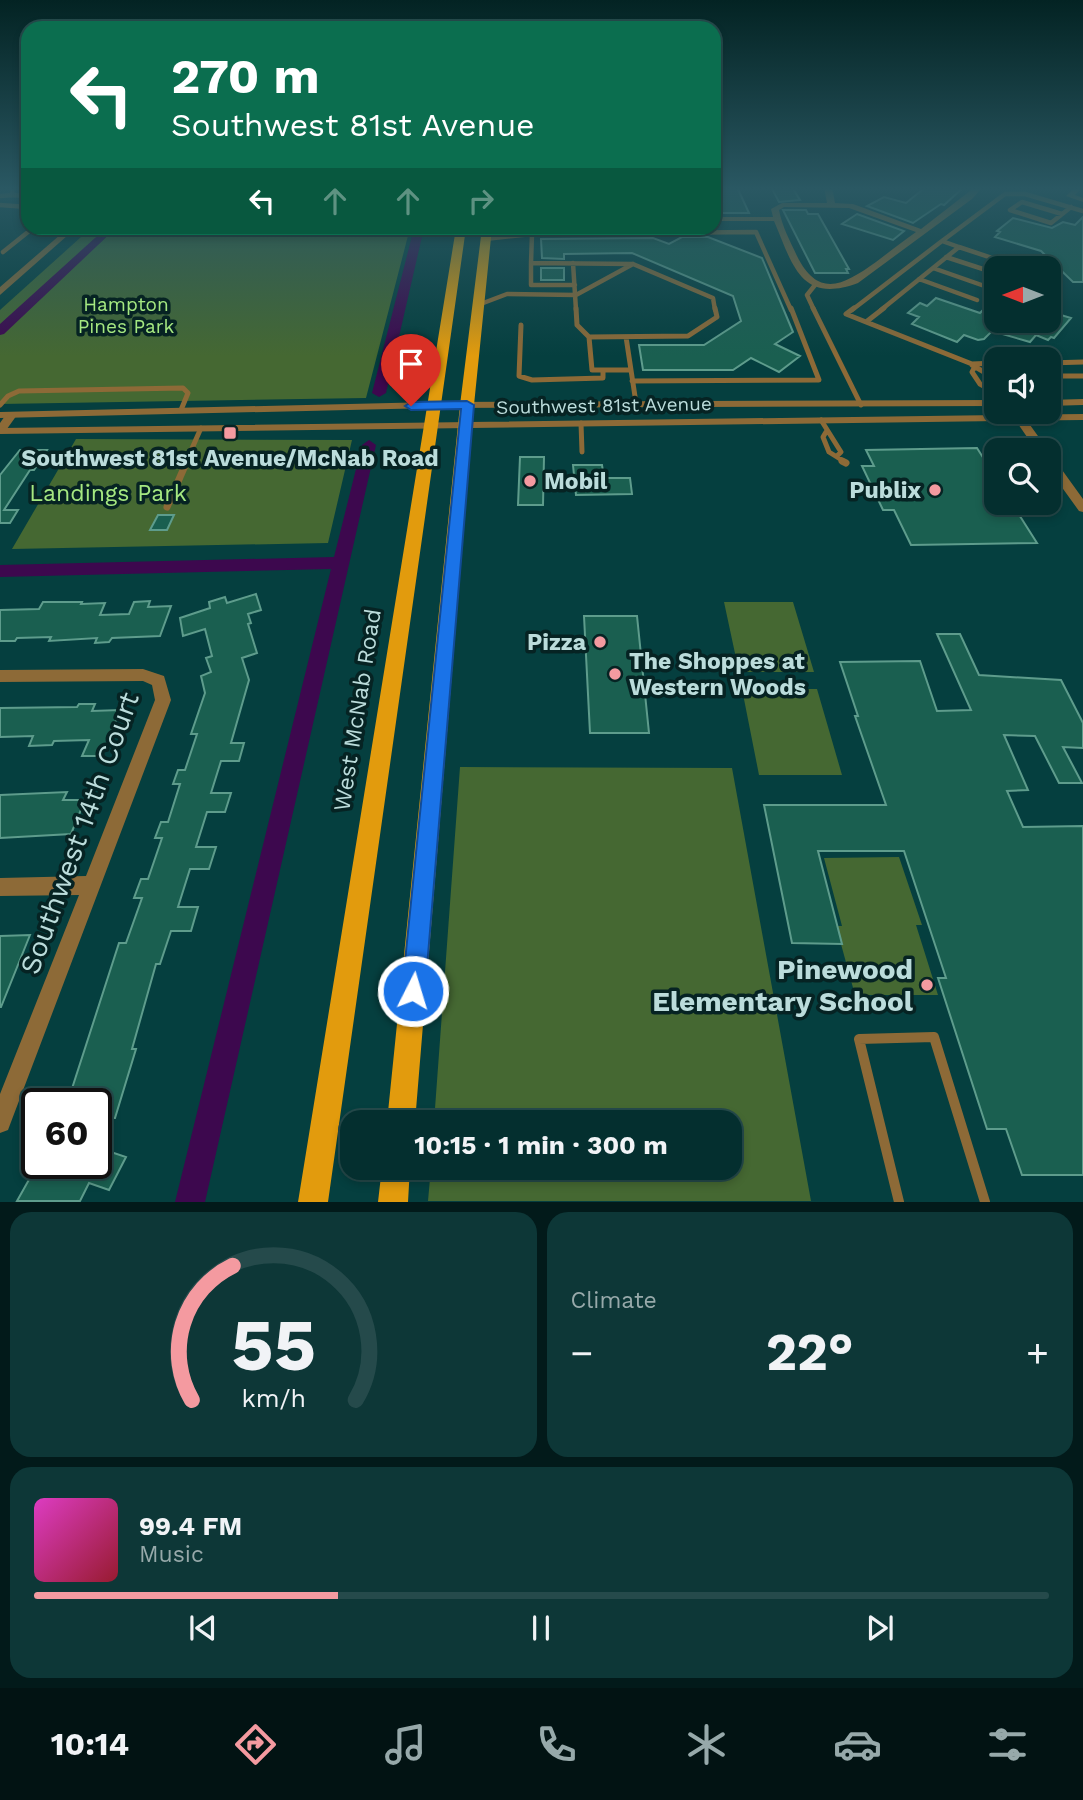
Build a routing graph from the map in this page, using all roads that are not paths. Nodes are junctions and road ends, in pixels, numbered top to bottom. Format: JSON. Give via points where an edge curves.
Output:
{"nodes":[{"id":1,"x":55,"y":243,"type":"edge"},
{"id":2,"x":459,"y":243,"type":"edge"},
{"id":3,"x":485,"y":243,"type":"edge"},
{"id":4,"x":531,"y":243,"type":"edge"},
{"id":5,"x":761,"y":243,"type":"edge"},
{"id":6,"x":789,"y":243,"type":"edge"},
{"id":7,"x":907,"y":243,"type":"edge"},
{"id":8,"x":939,"y":243,"type":"edge"},
{"id":9,"x":948,"y":243,"type":"edge"},
{"id":10,"x":959,"y":247,"type":"junction"},
{"id":11,"x":986,"y":256,"type":"edge"},
{"id":12,"x":946,"y":257,"type":"junction"},
{"id":13,"x":573,"y":263,"type":"junction"},
{"id":14,"x":531,"y":264,"type":"junction"},
{"id":15,"x":633,"y":264,"type":"junction"},
{"id":16,"x":933,"y":268,"type":"junction"},
{"id":17,"x":984,"y":269,"type":"edge"},
{"id":18,"x":919,"y":279,"type":"junction"},
{"id":19,"x":575,"y":285,"type":"junction"},
{"id":20,"x":815,"y":285,"type":"junction"},
{"id":21,"x":984,"y":286,"type":"edge"},
{"id":22,"x":0,"y":292,"type":"edge"},
{"id":23,"x":576,"y":295,"type":"junction"},
{"id":24,"x":977,"y":300,"type":"dead end"},
{"id":25,"x":478,"y":305,"type":"junction"},
{"id":26,"x":866,"y":322,"type":"junction"},
{"id":27,"x":521,"y":325,"type":"dead end"},
{"id":28,"x":589,"y":337,"type":"junction"},
{"id":29,"x":626,"y":337,"type":"junction"},
{"id":30,"x":1083,"y":362,"type":"edge"},
{"id":31,"x":1061,"y":363,"type":"edge"},
{"id":32,"x":984,"y":365,"type":"edge"},
{"id":33,"x":973,"y":366,"type":"junction"},
{"id":34,"x":603,"y":370,"type":"junction"},
{"id":35,"x":631,"y":370,"type":"junction"},
{"id":36,"x":984,"y":372,"type":"edge"},
{"id":37,"x":1061,"y":376,"type":"edge"},
{"id":38,"x":1083,"y":376,"type":"edge"},
{"id":39,"x":632,"y":381,"type":"junction"},
{"id":40,"x":984,"y":386,"type":"edge"},
{"id":41,"x":1083,"y":402,"type":"edge"},
{"id":42,"x":636,"y":403,"type":"junction"},
{"id":43,"x":984,"y":403,"type":"edge"},
{"id":44,"x":1061,"y":403,"type":"edge"},
{"id":45,"x":0,"y":405,"type":"edge"},
{"id":46,"x":467,"y":405,"type":"junction"},
{"id":47,"x":861,"y":405,"type":"junction"},
{"id":48,"x":181,"y":410,"type":"junction"},
{"id":49,"x":6,"y":415,"type":"edge"},
{"id":50,"x":432,"y":415,"type":"junction"},
{"id":51,"x":984,"y":416,"type":"edge"},
{"id":52,"x":1061,"y":416,"type":"edge"},
{"id":53,"x":1083,"y":417,"type":"edge"},
{"id":54,"x":821,"y":420,"type":"junction"},
{"id":55,"x":581,"y":423,"type":"junction"},
{"id":56,"x":466,"y":425,"type":"junction"},
{"id":57,"x":201,"y":428,"type":"junction"},
{"id":58,"x":0,"y":431,"type":"edge"},
{"id":59,"x":827,"y":432,"type":"junction"},
{"id":60,"x":582,"y":452,"type":"dead end"},
{"id":61,"x":837,"y":456,"type":"junction"},
{"id":62,"x":846,"y":463,"type":"dead end"},
{"id":63,"x":1061,"y":477,"type":"edge"},
{"id":64,"x":1065,"y":482,"type":"junction"},
{"id":65,"x":1083,"y":482,"type":"edge"},
{"id":66,"x":167,"y":507,"type":"dead end"},
{"id":67,"x":1083,"y":508,"type":"edge"},
{"id":68,"x":0,"y":676,"type":"edge"},
{"id":69,"x":92,"y":885,"type":"junction"},
{"id":70,"x":0,"y":887,"type":"edge"},
{"id":71,"x":402,"y":1110,"type":"edge"},
{"id":72,"x":0,"y":1122,"type":"edge"},
{"id":73,"x":395,"y":1180,"type":"edge"},
{"id":74,"x":313,"y":1202,"type":"edge"},
{"id":75,"x":393,"y":1202,"type":"edge"},
{"id":76,"x":899,"y":1202,"type":"edge"},
{"id":77,"x":985,"y":1202,"type":"edge"}],
"edges":[{"from":1,"to":22,"type":"street"},
{"from":2,"to":50,"type":"main road","name":"West McNab Road"},
{"from":3,"to":25,"type":"main road"},
{"from":4,"to":14,"type":"lane"},
{"from":5,"to":39,"type":"lane","via":[[819,380]]},
{"from":6,"to":20,"type":"street","via":[[806,278]]},
{"from":7,"to":20,"type":"street","via":[[847,286]]},
{"from":8,"to":26,"type":"lane","via":[[846,314]]},
{"from":9,"to":10,"type":"lane"},
{"from":10,"to":11,"type":"lane"},
{"from":10,"to":12,"type":"lane"},
{"from":12,"to":16,"type":"lane"},
{"from":12,"to":17,"type":"lane"},
{"from":13,"to":14,"type":"lane"},
{"from":13,"to":15,"type":"lane"},
{"from":13,"to":19,"type":"lane"},
{"from":14,"to":19,"type":"lane","via":[[530,285]]},
{"from":15,"to":23,"type":"lane"},
{"from":15,"to":29,"type":"lane","via":[[713,299],[717,317],[688,336]]},
{"from":16,"to":18,"type":"lane"},
{"from":16,"to":21,"type":"lane"},
{"from":18,"to":24,"type":"lane"},
{"from":18,"to":26,"type":"lane"},
{"from":19,"to":23,"type":"lane"},
{"from":20,"to":47,"type":"lane","via":[[807,295]]},
{"from":23,"to":25,"type":"lane","via":[[507,294]]},
{"from":23,"to":28,"type":"lane","via":[[578,326]]},
{"from":25,"to":46,"type":"main road"},
{"from":26,"to":33,"type":"lane"},
{"from":27,"to":34,"type":"lane","via":[[519,376],[532,380],[603,378]]},
{"from":28,"to":29,"type":"lane"},
{"from":28,"to":34,"type":"lane","via":[[592,370]]},
{"from":29,"to":35,"type":"lane"},
{"from":30,"to":31,"type":"lane"},
{"from":32,"to":33,"type":"lane"},
{"from":33,"to":36,"type":"lane"},
{"from":33,"to":40,"type":"lane","via":[[972,372]]},
{"from":34,"to":35,"type":"lane"},
{"from":35,"to":39,"type":"lane"},
{"from":37,"to":38,"type":"lane"},
{"from":39,"to":42,"type":"lane"},
{"from":41,"to":44,"type":"street"},
{"from":42,"to":46,"type":"street","name":"Southwest 81st Avenue"},
{"from":42,"to":47,"type":"street","name":"Southwest 81st Avenue"},
{"from":43,"to":47,"type":"street","name":"Southwest 81st Avenue"},
{"from":45,"to":48,"type":"lane","via":[[19,391],[183,388],[188,393]]},
{"from":46,"to":50,"type":"street","name":"Southwest 81st Avenue"},
{"from":46,"to":56,"type":"main road"},
{"from":48,"to":49,"type":"street","name":"Southwest 81st Avenue"},
{"from":48,"to":50,"type":"street","name":"Southwest 81st Avenue"},
{"from":49,"to":58,"type":"street"},
{"from":50,"to":56,"type":"street","name":"Southwest 81st Avenue"},
{"from":50,"to":57,"type":"street","name":"Southwest 81st Avenue"},
{"from":50,"to":74,"type":"main road","name":"West McNab Road"},
{"from":51,"to":54,"type":"street","name":"Southwest 81st Avenue"},
{"from":52,"to":53,"type":"street","name":"Southwest 81st Avenue"},
{"from":54,"to":55,"type":"street","name":"Southwest 81st Avenue"},
{"from":54,"to":59,"type":"lane"},
{"from":55,"to":56,"type":"street","name":"Southwest 81st Avenue"},
{"from":55,"to":60,"type":"lane"},
{"from":56,"to":71,"type":"main road"},
{"from":57,"to":58,"type":"street","name":"Southwest 81st Avenue"},
{"from":57,"to":66,"type":"lane"},
{"from":59,"to":61,"type":"lane","via":[[841,452]]},
{"from":59,"to":61,"type":"lane","via":[[823,437],[829,452]]},
{"from":61,"to":62,"type":"lane"},
{"from":63,"to":64,"type":"street"},
{"from":64,"to":65,"type":"street"},
{"from":64,"to":67,"type":"street"},
{"from":68,"to":69,"type":"street","name":"Southwest 14th Court","via":[[143,675],[159,681],[163,700]]},
{"from":69,"to":70,"type":"street"},
{"from":69,"to":72,"type":"street","name":"Southwest 14th Court"},
{"from":73,"to":75,"type":"main road"},
{"from":76,"to":77,"type":"lane","via":[[859,1039],[934,1037]]}]}
